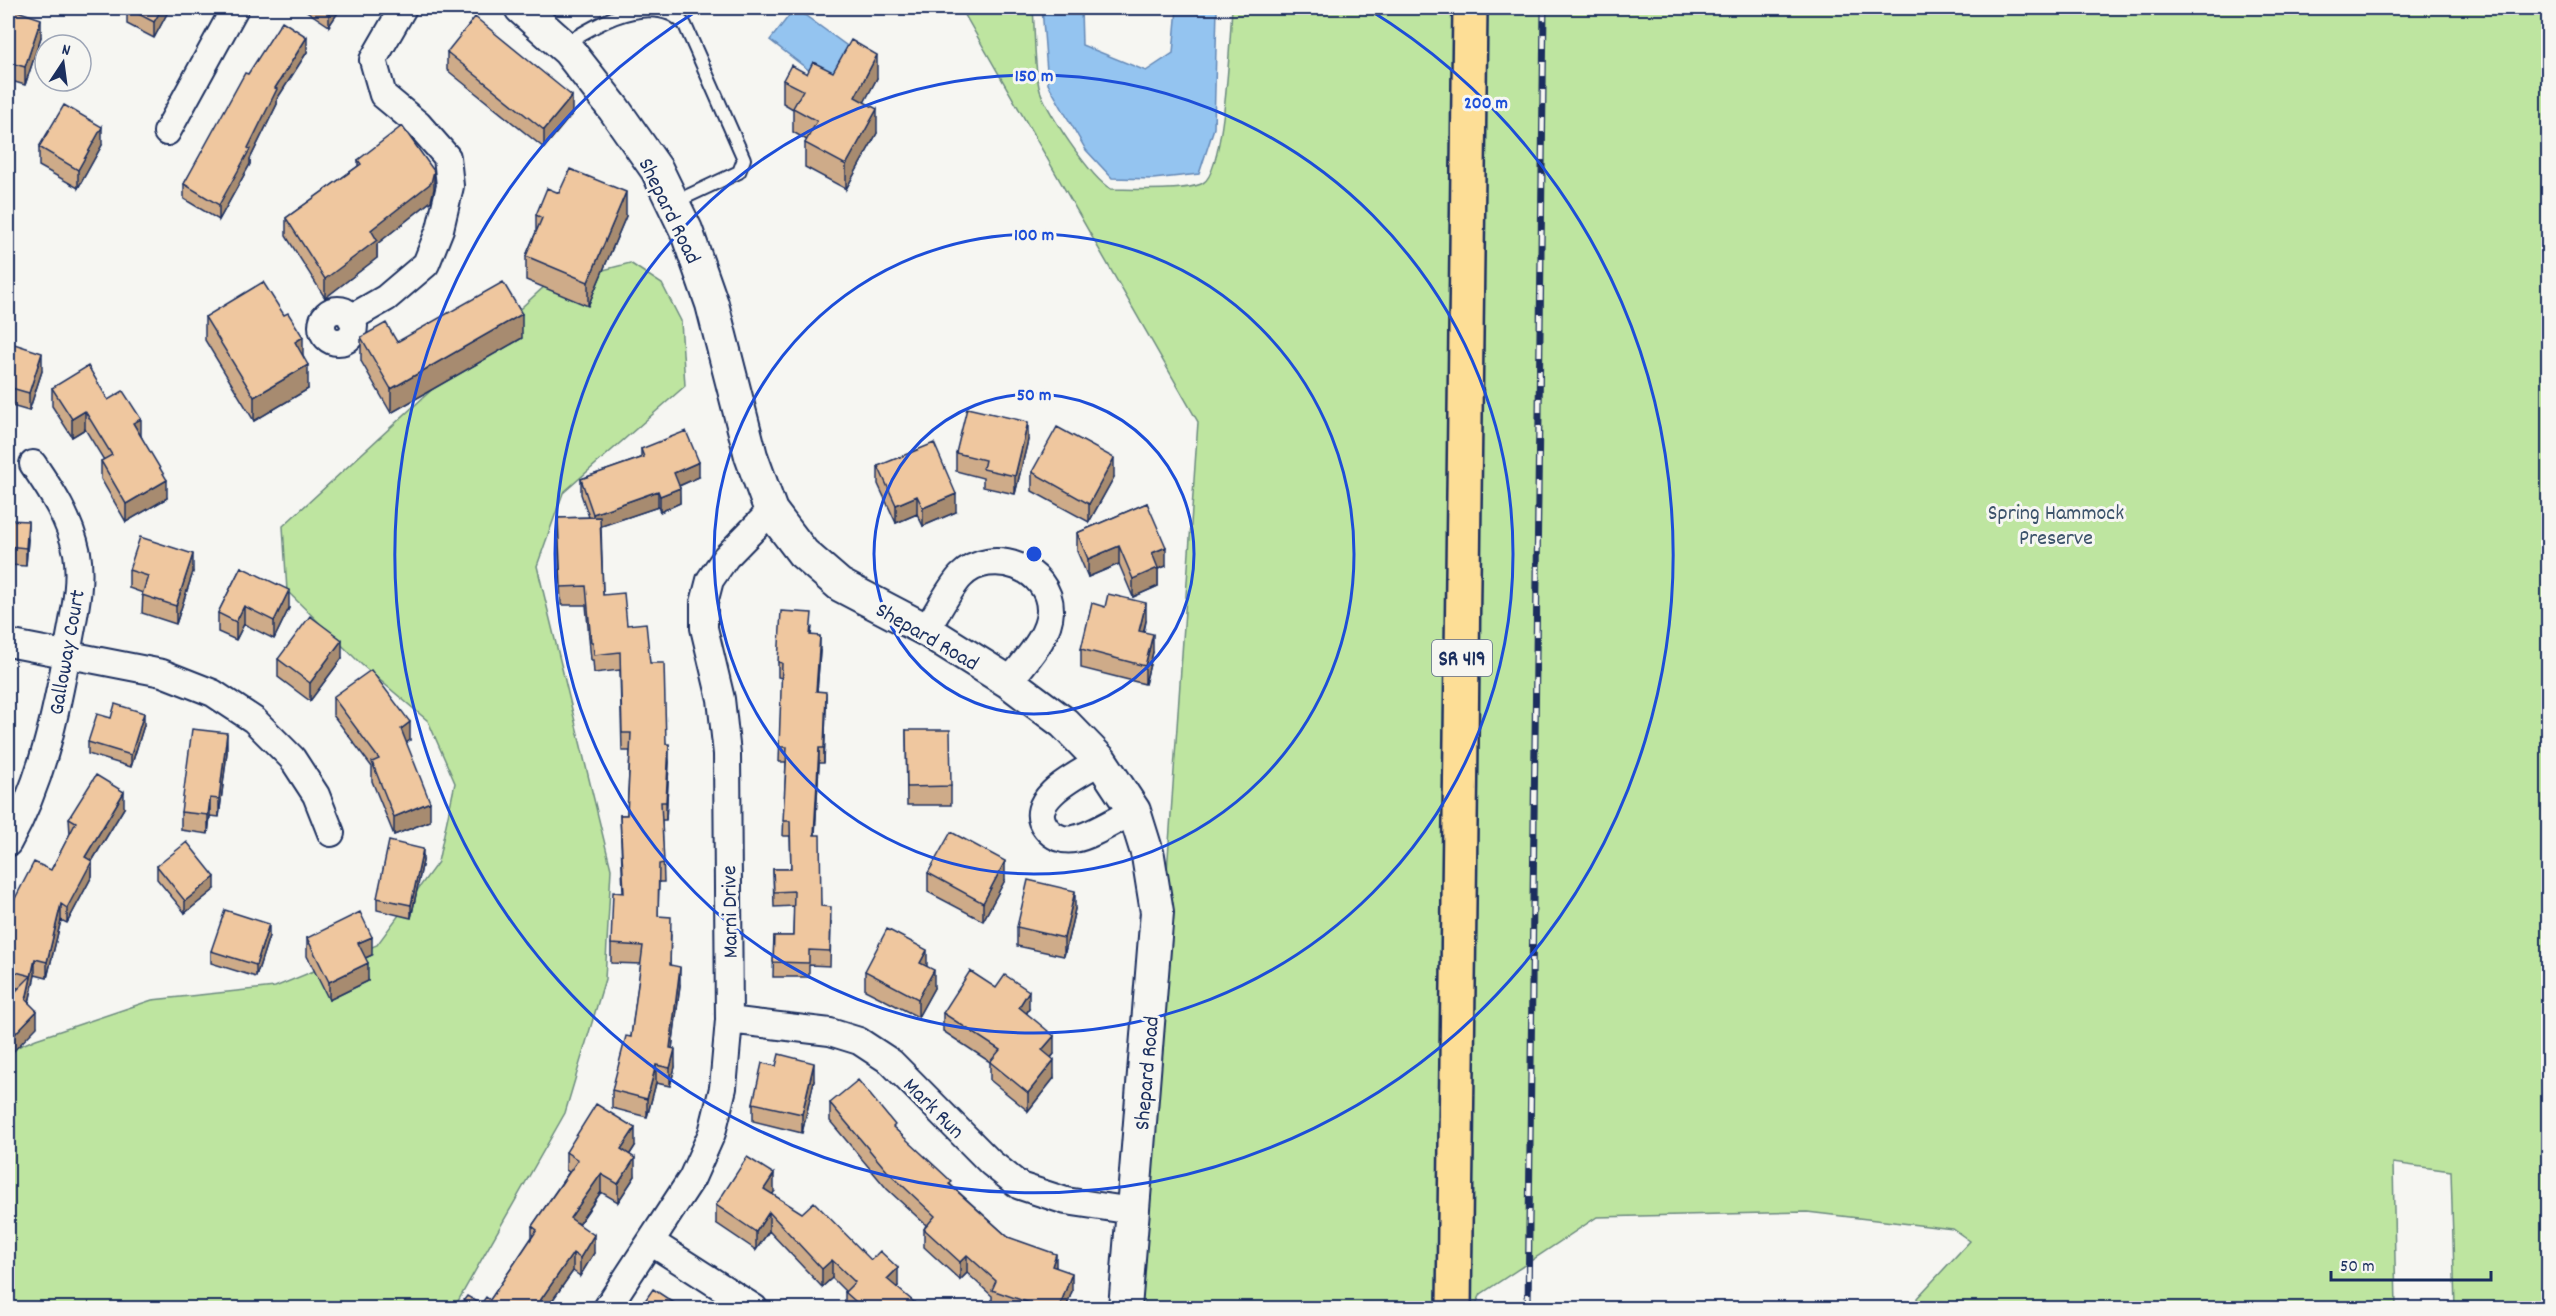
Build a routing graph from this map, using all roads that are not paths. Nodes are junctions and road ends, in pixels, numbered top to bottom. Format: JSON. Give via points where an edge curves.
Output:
{"nodes":[{"id":1,"x":234,"y":8,"type":"edge"},
{"id":2,"x":403,"y":8,"type":"edge"},
{"id":3,"x":521,"y":8,"type":"edge"},
{"id":4,"x":1470,"y":8,"type":"edge"},
{"id":5,"x":562,"y":45,"type":"junction"},
{"id":6,"x":167,"y":132,"type":"dead end"},
{"id":7,"x":672,"y":203,"type":"junction"},
{"id":8,"x":351,"y":318,"type":"dead end"},
{"id":9,"x":33,"y":464,"type":"dead end"},
{"id":10,"x":771,"y":511,"type":"junction"},
{"id":11,"x":926,"y":630,"type":"junction"},
{"id":12,"x":8,"y":643,"type":"edge"},
{"id":13,"x":67,"y":653,"type":"junction"},
{"id":14,"x":1009,"y":682,"type":"junction"},
{"id":15,"x":1101,"y":761,"type":"junction"},
{"id":16,"x":1134,"y":811,"type":"junction"},
{"id":17,"x":331,"y":833,"type":"dead end"},
{"id":18,"x":8,"y":843,"type":"edge"},
{"id":19,"x":729,"y":1020,"type":"junction"},
{"id":20,"x":1133,"y":1211,"type":"junction"},
{"id":21,"x":651,"y":1242,"type":"junction"},
{"id":22,"x":607,"y":1308,"type":"edge"},
{"id":23,"x":754,"y":1308,"type":"edge"},
{"id":24,"x":1125,"y":1308,"type":"edge"},
{"id":25,"x":1454,"y":1308,"type":"edge"}],
"edges":[{"from":1,"to":6,"type":"street"},
{"from":2,"to":8,"type":"street","via":[[373,60],[383,95],[418,124],[447,157],[450,186],[440,229],[426,264],[386,298]]},
{"from":3,"to":5,"type":"street","name":"Shepard Road"},
{"from":4,"to":25,"type":"main road","number":"SR 419"},
{"from":5,"to":7,"type":"street","name":"Shepard Road","via":[[614,109],[650,161]]},
{"from":5,"to":7,"type":"lane","via":[[592,27],[649,10],[670,14],[685,25],[744,159],[738,172]]},
{"from":7,"to":10,"type":"street","name":"Shepard Road","via":[[686,230],[711,304]]},
{"from":9,"to":13,"type":"street","name":"Galloway Court","via":[[65,513],[77,554],[78,590]]},
{"from":10,"to":11,"type":"street","name":"Shepard Road","via":[[803,553],[840,585]]},
{"from":10,"to":19,"type":"street","name":"Marni Drive","via":[[726,557],[710,580],[704,603],[704,628],[721,699],[727,754]]},
{"from":11,"to":14,"type":"street","name":"Shepard Road"},
{"from":11,"to":14,"type":"street","via":[[962,575],[986,562],[1008,562],[1032,574],[1047,593],[1050,611],[1045,634]]},
{"from":12,"to":13,"type":"street"},
{"from":13,"to":17,"type":"street","via":[[162,673],[213,693],[254,720],[292,758],[316,795]]},
{"from":13,"to":18,"type":"street","name":"Galloway Court","via":[[39,775]]},
{"from":14,"to":15,"type":"street","name":"Shepard Road","via":[[1064,723]]},
{"from":15,"to":16,"type":"street","name":"Shepard Road"},
{"from":15,"to":16,"type":"street","via":[[1053,791],[1044,802],[1043,825],[1064,840],[1077,838]]},
{"from":16,"to":20,"type":"street","name":"Shepard Road","via":[[1148,856],[1157,912]]},
{"from":19,"to":20,"type":"street","name":"Mark Run","via":[[830,1032],[859,1041],[891,1062],[991,1163],[1020,1186],[1066,1201]]},
{"from":19,"to":21,"type":"street","name":"Marni Drive","via":[[723,1088],[712,1133],[692,1178]]},
{"from":20,"to":24,"type":"street","name":"Shepard Road"},
{"from":21,"to":22,"type":"street","name":"Marni Drive"},
{"from":21,"to":23,"type":"street"}]}
